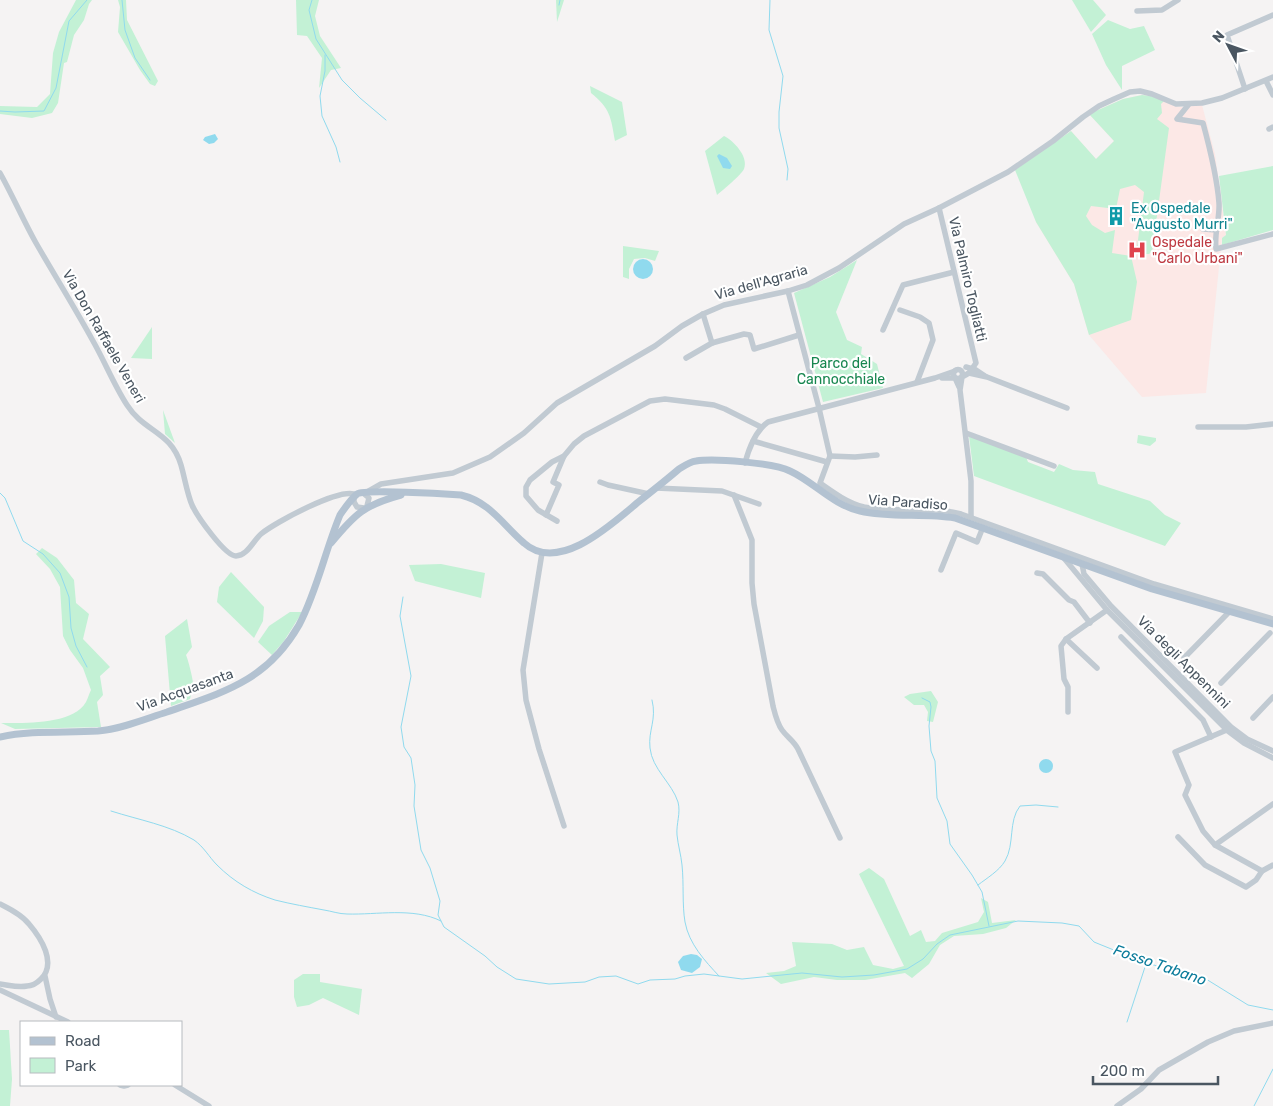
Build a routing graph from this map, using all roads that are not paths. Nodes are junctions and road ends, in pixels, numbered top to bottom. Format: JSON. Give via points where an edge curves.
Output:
{"nodes":[{"id":1,"x":1178,"y":0,"type":"edge"},
{"id":2,"x":1137,"y":11,"type":"dead end"},
{"id":3,"x":1273,"y":15,"type":"edge"},
{"id":4,"x":1273,"y":77,"type":"edge"},
{"id":5,"x":1266,"y":81,"type":"junction"},
{"id":6,"x":1246,"y":89,"type":"junction"},
{"id":7,"x":1273,"y":94,"type":"edge"},
{"id":8,"x":1189,"y":104,"type":"junction"},
{"id":9,"x":0,"y":173,"type":"edge"},
{"id":10,"x":939,"y":208,"type":"junction"},
{"id":11,"x":1204,"y":229,"type":"dead end"},
{"id":12,"x":1217,"y":230,"type":"junction"},
{"id":13,"x":1273,"y":234,"type":"edge"},
{"id":14,"x":954,"y":272,"type":"junction"},
{"id":15,"x":788,"y":291,"type":"junction"},
{"id":16,"x":900,"y":310,"type":"dead end"},
{"id":17,"x":703,"y":314,"type":"junction"},
{"id":18,"x":884,"y":330,"type":"dead end"},
{"id":19,"x":799,"y":336,"type":"junction"},
{"id":20,"x":712,"y":343,"type":"junction"},
{"id":21,"x":973,"y":354,"type":"junction"},
{"id":22,"x":686,"y":358,"type":"dead end"},
{"id":23,"x":964,"y":371,"type":"junction"},
{"id":24,"x":987,"y":377,"type":"junction"},
{"id":25,"x":917,"y":382,"type":"junction"},
{"id":26,"x":819,"y":408,"type":"junction"},
{"id":27,"x":1067,"y":408,"type":"dead end"},
{"id":28,"x":1273,"y":424,"type":"edge"},
{"id":29,"x":761,"y":426,"type":"junction"},
{"id":30,"x":1198,"y":427,"type":"dead end"},
{"id":31,"x":966,"y":433,"type":"junction"},
{"id":32,"x":753,"y":441,"type":"junction"},
{"id":33,"x":877,"y":455,"type":"dead end"},
{"id":34,"x":564,"y":456,"type":"junction"},
{"id":35,"x":828,"y":459,"type":"junction"},
{"id":36,"x":745,"y":463,"type":"junction"},
{"id":37,"x":1054,"y":466,"type":"dead end"},
{"id":38,"x":600,"y":482,"type":"dead end"},
{"id":39,"x":656,"y":488,"type":"junction"},
{"id":40,"x":406,"y":493,"type":"junction"},
{"id":41,"x":649,"y":494,"type":"junction"},
{"id":42,"x":360,"y":495,"type":"junction"},
{"id":43,"x":734,"y":495,"type":"junction"},
{"id":44,"x":759,"y":504,"type":"dead end"},
{"id":45,"x":366,"y":507,"type":"junction"},
{"id":46,"x":546,"y":515,"type":"junction"},
{"id":47,"x":971,"y":517,"type":"junction"},
{"id":48,"x":557,"y":521,"type":"dead end"},
{"id":49,"x":983,"y":527,"type":"junction"},
{"id":50,"x":330,"y":545,"type":"junction"},
{"id":51,"x":542,"y":553,"type":"junction"},
{"id":52,"x":1063,"y":557,"type":"junction"},
{"id":53,"x":1082,"y":564,"type":"junction"},
{"id":54,"x":1095,"y":569,"type":"junction"},
{"id":55,"x":941,"y":570,"type":"dead end"},
{"id":56,"x":1037,"y":572,"type":"dead end"},
{"id":57,"x":1078,"y":575,"type":"junction"},
{"id":58,"x":1088,"y":579,"type":"junction"},
{"id":59,"x":1153,"y":587,"type":"junction"},
{"id":60,"x":1107,"y":610,"type":"junction"},
{"id":61,"x":1230,"y":612,"type":"junction"},
{"id":62,"x":1273,"y":619,"type":"edge"},
{"id":63,"x":1090,"y":623,"type":"junction"},
{"id":64,"x":1273,"y":624,"type":"edge"},
{"id":65,"x":1271,"y":634,"type":"edge"},
{"id":66,"x":1121,"y":637,"type":"dead end"},
{"id":67,"x":1066,"y":639,"type":"junction"},
{"id":68,"x":1184,"y":658,"type":"dead end"},
{"id":69,"x":1097,"y":668,"type":"dead end"},
{"id":70,"x":1221,"y":683,"type":"dead end"},
{"id":71,"x":1273,"y":697,"type":"edge"},
{"id":72,"x":1068,"y":712,"type":"dead end"},
{"id":73,"x":1253,"y":718,"type":"dead end"},
{"id":74,"x":1230,"y":729,"type":"junction"},
{"id":75,"x":0,"y":737,"type":"edge"},
{"id":76,"x":1211,"y":738,"type":"junction"},
{"id":77,"x":1273,"y":751,"type":"edge"},
{"id":78,"x":1273,"y":758,"type":"edge"},
{"id":79,"x":1273,"y":804,"type":"edge"},
{"id":80,"x":564,"y":826,"type":"dead end"},
{"id":81,"x":1178,"y":837,"type":"dead end"},
{"id":82,"x":840,"y":838,"type":"dead end"},
{"id":83,"x":1215,"y":845,"type":"junction"},
{"id":84,"x":1273,"y":866,"type":"edge"},
{"id":85,"x":1262,"y":871,"type":"junction"},
{"id":86,"x":0,"y":904,"type":"edge"},
{"id":87,"x":45,"y":976,"type":"junction"},
{"id":88,"x":0,"y":984,"type":"edge"},
{"id":89,"x":0,"y":990,"type":"edge"},
{"id":90,"x":56,"y":1017,"type":"junction"},
{"id":91,"x":66,"y":1021,"type":"edge"},
{"id":92,"x":1273,"y":1023,"type":"edge"},
{"id":93,"x":177,"y":1086,"type":"edge"},
{"id":94,"x":209,"y":1106,"type":"edge"},
{"id":95,"x":1117,"y":1106,"type":"edge"}],
"edges":[{"from":1,"to":2,"type":"street","via":[[1162,10]]},
{"from":3,"to":6,"type":"street","via":[[1227,35]]},
{"from":4,"to":5,"type":"street","name":"Via dell'Agraria"},
{"from":5,"to":6,"type":"street","name":"Via dell'Agraria"},
{"from":5,"to":7,"type":"street"},
{"from":6,"to":8,"type":"street","name":"Via dell'Agraria","via":[[1222,98]]},
{"from":8,"to":10,"type":"street","name":"Via dell'Agraria","via":[[1176,104],[1140,91],[1130,92],[1098,106],[1008,172]]},
{"from":8,"to":12,"type":"street","via":[[1177,118],[1203,123],[1219,204]]},
{"from":9,"to":42,"type":"street","name":"Via Don Raffaele Veneri","via":[[126,405],[173,446],[195,510],[226,552],[236,556],[241,554],[260,535],[298,512],[340,494]]},
{"from":10,"to":14,"type":"street","name":"Via Palmiro Togliatti"},
{"from":10,"to":15,"type":"street","name":"Via dell'Agraria","via":[[898,228],[839,268]]},
{"from":11,"to":12,"type":"street"},
{"from":12,"to":13,"type":"street","via":[[1216,249]]},
{"from":14,"to":18,"type":"street","via":[[903,285]]},
{"from":14,"to":21,"type":"street","name":"Via Palmiro Togliatti"},
{"from":15,"to":17,"type":"street","name":"Via dell'Agraria","via":[[724,305]]},
{"from":15,"to":19,"type":"street"},
{"from":16,"to":25,"type":"street","via":[[929,323],[933,340]]},
{"from":17,"to":20,"type":"street"},
{"from":17,"to":42,"type":"street","name":"Via dell'Agraria","via":[[557,403],[524,433],[490,457],[453,473],[380,484]]},
{"from":19,"to":20,"type":"street","via":[[754,349],[750,335],[744,334]]},
{"from":19,"to":26,"type":"street"},
{"from":20,"to":22,"type":"street"},
{"from":21,"to":23,"type":"street","name":"Via Palmiro Togliatti"},
{"from":21,"to":23,"type":"street","name":"Via Palmiro Togliatti"},
{"from":23,"to":24,"type":"street"},
{"from":23,"to":24,"type":"street","via":[[980,371]]},
{"from":23,"to":25,"type":"street"},
{"from":23,"to":31,"type":"street","via":[[960,390]]},
{"from":24,"to":27,"type":"street"},
{"from":25,"to":26,"type":"street"},
{"from":26,"to":29,"type":"street","via":[[777,418]]},
{"from":26,"to":35,"type":"street"},
{"from":28,"to":30,"type":"street"},
{"from":29,"to":32,"type":"street"},
{"from":29,"to":34,"type":"street","via":[[714,405],[665,399],[650,401],[584,436]]},
{"from":31,"to":37,"type":"street"},
{"from":31,"to":47,"type":"street"},
{"from":32,"to":35,"type":"street"},
{"from":32,"to":36,"type":"street"},
{"from":33,"to":35,"type":"street"},
{"from":34,"to":46,"type":"street","via":[[553,482],[559,485]]},
{"from":34,"to":46,"type":"street","via":[[536,474],[526,487],[526,496]]},
{"from":35,"to":47,"type":"street","via":[[820,483],[844,499],[862,506],[946,511]]},
{"from":36,"to":39,"type":"main road","name":"Via Paradiso","via":[[693,462]]},
{"from":36,"to":49,"type":"main road","name":"Via Paradiso","via":[[766,464],[791,471],[858,511],[942,516]]},
{"from":38,"to":41,"type":"street"},
{"from":39,"to":41,"type":"main road","name":"Via Paradiso"},
{"from":39,"to":43,"type":"street","via":[[709,490]]},
{"from":40,"to":42,"type":"main road","via":[[380,491]]},
{"from":40,"to":45,"type":"main road"},
{"from":40,"to":51,"type":"main road","via":[[474,498],[498,516],[524,544]]},
{"from":41,"to":51,"type":"main road","name":"Via Paradiso","via":[[593,538],[557,552]]},
{"from":42,"to":45,"type":"street","via":[[369,498]]},
{"from":42,"to":45,"type":"street","via":[[355,505]]},
{"from":42,"to":50,"type":"main road","name":"Via Acquasanta","via":[[346,505]]},
{"from":43,"to":44,"type":"street"},
{"from":43,"to":82,"type":"street","via":[[752,540],[754,604],[777,722],[798,749]]},
{"from":45,"to":50,"type":"main road","name":"Via Acquasanta"},
{"from":46,"to":48,"type":"street"},
{"from":47,"to":59,"type":"street"},
{"from":49,"to":52,"type":"main road","name":"Via Paradiso"},
{"from":49,"to":55,"type":"street","via":[[977,542],[956,533]]},
{"from":50,"to":75,"type":"main road","name":"Via Acquasanta","via":[[306,610],[292,636],[280,653],[243,683],[222,693],[100,731]]},
{"from":51,"to":80,"type":"street","via":[[523,670],[526,700]]},
{"from":52,"to":53,"type":"main road","name":"Via Paradiso"},
{"from":52,"to":57,"type":"street","name":"Via degli Appennini"},
{"from":53,"to":54,"type":"main road","name":"Via Paradiso"},
{"from":53,"to":57,"type":"street","via":[[1077,570]]},
{"from":53,"to":58,"type":"street","name":"Via degli Appennini"},
{"from":54,"to":58,"type":"street","via":[[1088,574]]},
{"from":54,"to":59,"type":"main road","name":"Via Paradiso"},
{"from":56,"to":63,"type":"street","via":[[1074,602]]},
{"from":57,"to":60,"type":"street","name":"Via degli Appennini"},
{"from":58,"to":74,"type":"street","name":"Via degli Appennini"},
{"from":59,"to":61,"type":"main road","name":"Via Paradiso"},
{"from":59,"to":62,"type":"street"},
{"from":60,"to":63,"type":"street"},
{"from":60,"to":74,"type":"street","name":"Via degli Appennini"},
{"from":61,"to":64,"type":"main road","name":"Via Paradiso"},
{"from":61,"to":68,"type":"street"},
{"from":63,"to":67,"type":"street"},
{"from":64,"to":65,"type":"street"},
{"from":65,"to":70,"type":"street"},
{"from":66,"to":76,"type":"street","via":[[1203,720]]},
{"from":67,"to":69,"type":"street"},
{"from":67,"to":72,"type":"street","via":[[1061,646],[1064,680],[1068,687]]},
{"from":71,"to":73,"type":"street"},
{"from":74,"to":76,"type":"street"},
{"from":74,"to":77,"type":"street","name":"Via degli Appennini"},
{"from":74,"to":78,"type":"street","name":"Via degli Appennini","via":[[1244,743]]},
{"from":76,"to":83,"type":"street","via":[[1175,752],[1189,785],[1186,795],[1203,831]]},
{"from":79,"to":83,"type":"street"},
{"from":81,"to":85,"type":"street","via":[[1205,865],[1246,887]]},
{"from":83,"to":85,"type":"street"},
{"from":84,"to":85,"type":"street"},
{"from":86,"to":87,"type":"street","via":[[29,924],[44,947],[48,958]]},
{"from":87,"to":88,"type":"street","via":[[29,986]]},
{"from":87,"to":90,"type":"street"},
{"from":89,"to":90,"type":"street"},
{"from":90,"to":91,"type":"street"},
{"from":92,"to":95,"type":"street","via":[[1234,1031],[1208,1042],[1159,1070]]},
{"from":93,"to":94,"type":"street"}]}
